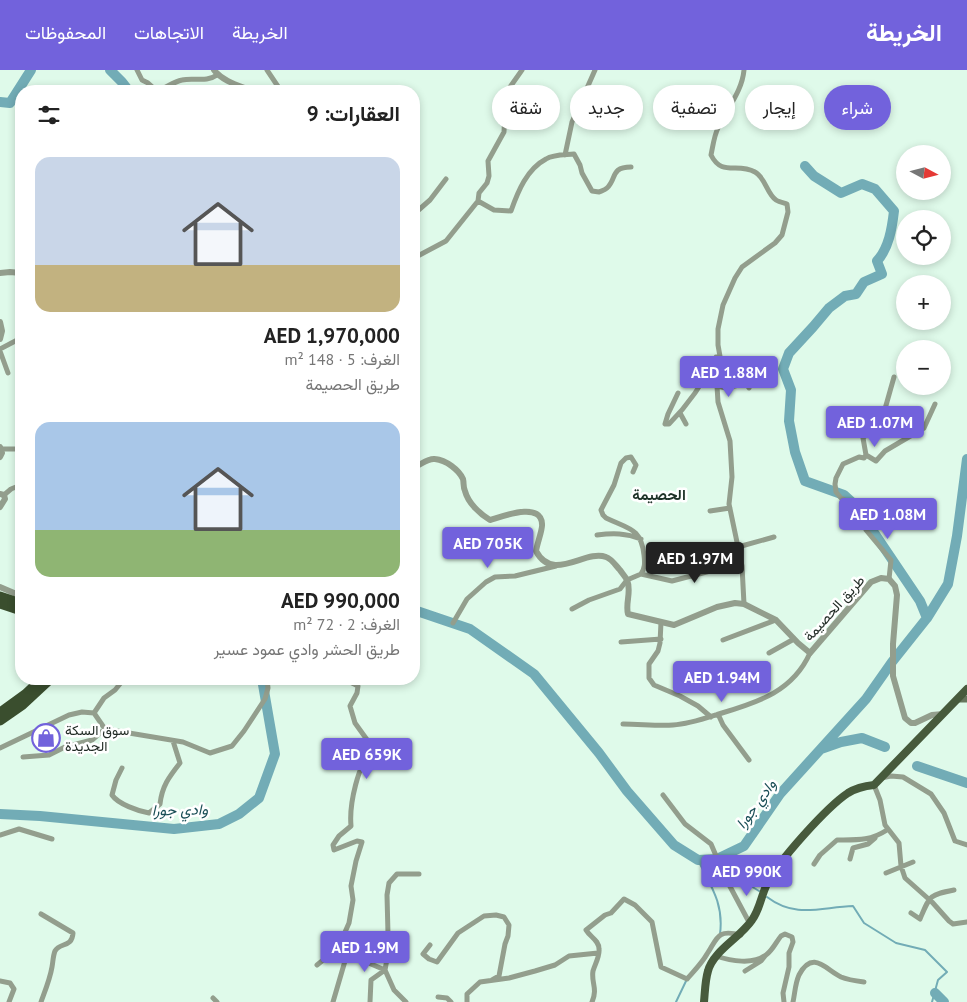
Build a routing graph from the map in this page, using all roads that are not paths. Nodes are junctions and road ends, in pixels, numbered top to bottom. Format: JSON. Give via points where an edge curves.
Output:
{"nodes":[{"id":1,"x":138,"y":70,"type":"edge"},
{"id":2,"x":267,"y":70,"type":"edge"},
{"id":3,"x":522,"y":70,"type":"edge"},
{"id":4,"x":595,"y":70,"type":"edge"},
{"id":5,"x":744,"y":70,"type":"edge"},
{"id":6,"x":215,"y":72,"type":"edge"},
{"id":7,"x":150,"y":85,"type":"edge"},
{"id":8,"x":172,"y":85,"type":"edge"},
{"id":9,"x":240,"y":85,"type":"edge"},
{"id":10,"x":277,"y":85,"type":"edge"},
{"id":11,"x":565,"y":155,"type":"junction"},
{"id":12,"x":631,"y":167,"type":"dead end"},
{"id":13,"x":446,"y":179,"type":"dead end"},
{"id":14,"x":478,"y":201,"type":"junction"},
{"id":15,"x":420,"y":209,"type":"edge"},
{"id":16,"x":420,"y":255,"type":"edge"},
{"id":17,"x":15,"y":272,"type":"edge"},
{"id":18,"x":0,"y":273,"type":"edge"},
{"id":19,"x":0,"y":322,"type":"edge"},
{"id":20,"x":0,"y":339,"type":"edge"},
{"id":21,"x":15,"y":341,"type":"edge"},
{"id":22,"x":0,"y":350,"type":"edge"},
{"id":23,"x":720,"y":357,"type":"junction"},
{"id":24,"x":8,"y":373,"type":"dead end"},
{"id":25,"x":894,"y":377,"type":"dead end"},
{"id":26,"x":717,"y":386,"type":"junction"},
{"id":27,"x":749,"y":388,"type":"dead end"},
{"id":28,"x":678,"y":394,"type":"dead end"},
{"id":29,"x":935,"y":404,"type":"dead end"},
{"id":30,"x":680,"y":413,"type":"junction"},
{"id":31,"x":686,"y":424,"type":"dead end"},
{"id":32,"x":1,"y":448,"type":"edge"},
{"id":33,"x":15,"y":449,"type":"edge"},
{"id":34,"x":866,"y":455,"type":"junction"},
{"id":35,"x":0,"y":457,"type":"edge"},
{"id":36,"x":420,"y":464,"type":"edge"},
{"id":37,"x":633,"y":472,"type":"dead end"},
{"id":38,"x":15,"y":487,"type":"edge"},
{"id":39,"x":2,"y":495,"type":"edge"},
{"id":40,"x":0,"y":507,"type":"edge"},
{"id":41,"x":730,"y":508,"type":"junction"},
{"id":42,"x":710,"y":511,"type":"dead end"},
{"id":43,"x":597,"y":535,"type":"dead end"},
{"id":44,"x":774,"y":537,"type":"dead end"},
{"id":45,"x":641,"y":539,"type":"junction"},
{"id":46,"x":738,"y":548,"type":"junction"},
{"id":47,"x":557,"y":566,"type":"junction"},
{"id":48,"x":742,"y":566,"type":"junction"},
{"id":49,"x":641,"y":574,"type":"junction"},
{"id":50,"x":889,"y":579,"type":"junction"},
{"id":51,"x":627,"y":580,"type":"junction"},
{"id":52,"x":0,"y":587,"type":"edge"},
{"id":53,"x":15,"y":593,"type":"edge"},
{"id":54,"x":0,"y":596,"type":"edge"},
{"id":55,"x":15,"y":601,"type":"edge"},
{"id":56,"x":0,"y":604,"type":"edge"},
{"id":57,"x":744,"y":604,"type":"junction"},
{"id":58,"x":15,"y":609,"type":"edge"},
{"id":59,"x":572,"y":609,"type":"dead end"},
{"id":60,"x":776,"y":620,"type":"junction"},
{"id":61,"x":661,"y":622,"type":"junction"},
{"id":62,"x":452,"y":623,"type":"dead end"},
{"id":63,"x":661,"y":639,"type":"junction"},
{"id":64,"x":794,"y":639,"type":"junction"},
{"id":65,"x":723,"y":640,"type":"dead end"},
{"id":66,"x":621,"y":642,"type":"dead end"},
{"id":67,"x":769,"y":653,"type":"dead end"},
{"id":68,"x":810,"y":653,"type":"junction"},
{"id":69,"x":35,"y":685,"type":"edge"},
{"id":70,"x":45,"y":685,"type":"edge"},
{"id":71,"x":119,"y":685,"type":"edge"},
{"id":72,"x":268,"y":685,"type":"edge"},
{"id":73,"x":356,"y":685,"type":"edge"},
{"id":74,"x":967,"y":689,"type":"edge"},
{"id":75,"x":963,"y":699,"type":"edge"},
{"id":76,"x":0,"y":712,"type":"edge"},
{"id":77,"x":94,"y":713,"type":"junction"},
{"id":78,"x":718,"y":714,"type":"junction"},
{"id":79,"x":943,"y":714,"type":"junction"},
{"id":80,"x":711,"y":717,"type":"junction"},
{"id":81,"x":0,"y":721,"type":"edge"},
{"id":82,"x":623,"y":724,"type":"dead end"},
{"id":83,"x":105,"y":729,"type":"junction"},
{"id":84,"x":173,"y":741,"type":"junction"},
{"id":85,"x":0,"y":748,"type":"edge"},
{"id":86,"x":23,"y":757,"type":"dead end"},
{"id":87,"x":749,"y":760,"type":"dead end"},
{"id":88,"x":122,"y":768,"type":"dead end"},
{"id":89,"x":880,"y":778,"type":"junction"},
{"id":90,"x":874,"y":785,"type":"junction"},
{"id":91,"x":663,"y":795,"type":"dead end"},
{"id":92,"x":887,"y":830,"type":"junction"},
{"id":93,"x":0,"y":835,"type":"edge"},
{"id":94,"x":876,"y":837,"type":"junction"},
{"id":95,"x":52,"y":840,"type":"dead end"},
{"id":96,"x":967,"y":845,"type":"edge"},
{"id":97,"x":850,"y":859,"type":"dead end"},
{"id":98,"x":913,"y":862,"type":"dead end"},
{"id":99,"x":814,"y":864,"type":"dead end"},
{"id":100,"x":901,"y":866,"type":"junction"},
{"id":101,"x":886,"y":873,"type":"dead end"},
{"id":102,"x":419,"y":874,"type":"dead end"},
{"id":103,"x":954,"y":890,"type":"dead end"},
{"id":104,"x":929,"y":899,"type":"junction"},
{"id":105,"x":911,"y":913,"type":"dead end"},
{"id":106,"x":41,"y":914,"type":"dead end"},
{"id":107,"x":967,"y":922,"type":"edge"},
{"id":108,"x":750,"y":924,"type":"junction"},
{"id":109,"x":741,"y":935,"type":"junction"},
{"id":110,"x":343,"y":944,"type":"junction"},
{"id":111,"x":430,"y":945,"type":"dead end"},
{"id":112,"x":352,"y":951,"type":"junction"},
{"id":113,"x":598,"y":953,"type":"junction"},
{"id":114,"x":716,"y":956,"type":"junction"},
{"id":115,"x":765,"y":956,"type":"junction"},
{"id":116,"x":317,"y":965,"type":"dead end"},
{"id":117,"x":385,"y":970,"type":"junction"},
{"id":118,"x":745,"y":971,"type":"dead end"},
{"id":119,"x":492,"y":980,"type":"junction"},
{"id":120,"x":0,"y":981,"type":"edge"},
{"id":121,"x":864,"y":982,"type":"dead end"},
{"id":122,"x":438,"y":997,"type":"dead end"},
{"id":123,"x":10,"y":1002,"type":"edge"},
{"id":124,"x":41,"y":1002,"type":"edge"},
{"id":125,"x":333,"y":1002,"type":"edge"},
{"id":126,"x":370,"y":1002,"type":"edge"},
{"id":127,"x":406,"y":1002,"type":"edge"},
{"id":128,"x":450,"y":1002,"type":"edge"},
{"id":129,"x":467,"y":1002,"type":"edge"},
{"id":130,"x":592,"y":1002,"type":"edge"},
{"id":131,"x":704,"y":1002,"type":"edge"},
{"id":132,"x":784,"y":1002,"type":"edge"},
{"id":133,"x":793,"y":1002,"type":"edge"}],
"edges":[{"from":1,"to":7,"type":"street","via":[[142,80]]},
{"from":2,"to":10,"type":"street"},
{"from":3,"to":14,"type":"street","via":[[510,87],[504,132],[488,161],[489,176],[478,193]]},
{"from":4,"to":11,"type":"street","via":[[572,122]]},
{"from":5,"to":23,"type":"street","via":[[737,96],[717,130],[711,155],[715,164],[758,173],[776,200],[787,204],[788,212],[782,235],[742,267],[735,278],[723,305],[718,329]]},
{"from":6,"to":8,"type":"street","via":[[212,78],[199,81],[185,79]]},
{"from":6,"to":9,"type":"street"},
{"from":11,"to":12,"type":"street","via":[[574,154],[592,191],[607,188],[619,169]]},
{"from":11,"to":14,"type":"street","via":[[546,158],[527,176],[511,210],[494,210]]},
{"from":13,"to":15,"type":"street"},
{"from":14,"to":16,"type":"street","via":[[446,241]]},
{"from":17,"to":18,"type":"street"},
{"from":19,"to":20,"type":"street"},
{"from":21,"to":22,"type":"street"},
{"from":22,"to":24,"type":"street"},
{"from":23,"to":26,"type":"street"},
{"from":23,"to":30,"type":"street","via":[[716,358]]},
{"from":25,"to":34,"type":"street","via":[[883,416],[864,438]]},
{"from":26,"to":27,"type":"street","via":[[726,388],[745,381]]},
{"from":26,"to":41,"type":"street","via":[[720,413],[730,441]]},
{"from":28,"to":30,"type":"street","via":[[665,424]]},
{"from":29,"to":34,"type":"street","via":[[924,428],[885,451],[876,461]]},
{"from":30,"to":31,"type":"street"},
{"from":32,"to":33,"type":"street"},
{"from":32,"to":35,"type":"street"},
{"from":34,"to":50,"type":"street","via":[[843,464],[836,478],[836,489],[841,498],[856,506],[866,530],[892,560]]},
{"from":36,"to":47,"type":"street","via":[[435,458],[448,463],[459,472],[465,491],[480,514],[490,520],[522,511],[540,516],[543,524],[536,551],[540,558]]},
{"from":37,"to":45,"type":"street","via":[[634,460],[626,458],[601,510],[606,518],[636,532]]},
{"from":38,"to":39,"type":"street"},
{"from":39,"to":40,"type":"street","via":[[4,502]]},
{"from":41,"to":42,"type":"street"},
{"from":41,"to":46,"type":"street"},
{"from":43,"to":45,"type":"street","via":[[628,534]]},
{"from":44,"to":46,"type":"street"},
{"from":45,"to":49,"type":"street","via":[[645,565]]},
{"from":46,"to":48,"type":"street"},
{"from":47,"to":51,"type":"street","via":[[605,556]]},
{"from":47,"to":62,"type":"street","via":[[515,576],[495,577],[467,599]]},
{"from":48,"to":49,"type":"street","via":[[672,581]]},
{"from":48,"to":57,"type":"street"},
{"from":49,"to":51,"type":"street"},
{"from":50,"to":68,"type":"street","name":"طريق الحصيمة","via":[[871,582]]},
{"from":50,"to":79,"type":"street","via":[[897,595],[892,662],[895,686],[905,718],[915,723]]},
{"from":51,"to":59,"type":"street","via":[[620,589]]},
{"from":51,"to":61,"type":"street","via":[[628,614]]},
{"from":52,"to":53,"type":"street"},
{"from":54,"to":55,"type":"highway"},
{"from":56,"to":58,"type":"highway"},
{"from":57,"to":60,"type":"street","name":"طريق الحصيمة"},
{"from":57,"to":61,"type":"street","via":[[717,607],[674,625]]},
{"from":60,"to":64,"type":"street","name":"طريق الحصيمة"},
{"from":60,"to":65,"type":"street"},
{"from":61,"to":63,"type":"street"},
{"from":63,"to":66,"type":"street"},
{"from":63,"to":80,"type":"street","via":[[649,664],[649,678],[654,685],[698,706]]},
{"from":64,"to":67,"type":"street"},
{"from":64,"to":68,"type":"street","name":"طريق الحصيمة"},
{"from":68,"to":78,"type":"street","via":[[801,670],[780,690],[758,702]]},
{"from":69,"to":76,"type":"highway"},
{"from":70,"to":81,"type":"highway"},
{"from":71,"to":77,"type":"street","via":[[104,698]]},
{"from":72,"to":84,"type":"street","via":[[265,699],[232,746],[210,753]]},
{"from":73,"to":110,"type":"street","via":[[357,693],[350,706],[355,723],[373,748],[359,772],[351,826],[333,845],[334,850],[362,842],[351,886],[353,900]]},
{"from":74,"to":75,"type":"main road"},
{"from":75,"to":79,"type":"main road"},
{"from":77,"to":83,"type":"street"},
{"from":77,"to":85,"type":"street","via":[[69,715]]},
{"from":78,"to":80,"type":"street"},
{"from":78,"to":87,"type":"street"},
{"from":79,"to":89,"type":"main road"},
{"from":80,"to":82,"type":"street","via":[[675,725]]},
{"from":83,"to":84,"type":"street"},
{"from":83,"to":86,"type":"street","via":[[92,740],[49,755]]},
{"from":84,"to":88,"type":"street","via":[[180,763],[165,782],[160,804],[149,813],[116,801],[112,795]]},
{"from":89,"to":90,"type":"main road"},
{"from":89,"to":96,"type":"street","via":[[903,777],[931,794],[944,813],[955,842]]},
{"from":90,"to":92,"type":"street"},
{"from":90,"to":108,"type":"main road","via":[[850,792],[834,803],[792,850],[767,884]]},
{"from":91,"to":108,"type":"street","via":[[685,824],[711,844]]},
{"from":92,"to":94,"type":"street"},
{"from":92,"to":100,"type":"street","via":[[898,843]]},
{"from":93,"to":95,"type":"street","via":[[19,829]]},
{"from":94,"to":97,"type":"street","via":[[868,844],[853,848]]},
{"from":94,"to":99,"type":"street","via":[[837,840]]},
{"from":98,"to":100,"type":"street"},
{"from":100,"to":101,"type":"street"},
{"from":100,"to":104,"type":"street","via":[[905,878]]},
{"from":102,"to":117,"type":"street","via":[[397,874],[389,883]]},
{"from":103,"to":104,"type":"street","via":[[932,895]]},
{"from":104,"to":105,"type":"street","via":[[920,919]]},
{"from":104,"to":107,"type":"street","via":[[953,924]]},
{"from":106,"to":124,"type":"street","via":[[74,933],[67,945],[54,952]]},
{"from":108,"to":109,"type":"main road"},
{"from":109,"to":113,"type":"street","via":[[729,932],[720,935],[687,979],[661,967],[652,922],[624,899],[611,913],[586,930],[597,941]]},
{"from":109,"to":114,"type":"main road"},
{"from":110,"to":112,"type":"street"},
{"from":110,"to":116,"type":"street"},
{"from":111,"to":119,"type":"street","via":[[423,954],[436,962],[458,933],[477,920],[496,915],[504,918],[509,925],[508,936],[499,976]]},
{"from":112,"to":117,"type":"street","via":[[364,961]]},
{"from":112,"to":125,"type":"street","via":[[345,961]]},
{"from":113,"to":119,"type":"street","via":[[569,956],[555,965]]},
{"from":113,"to":130,"type":"street","via":[[593,974],[596,992]]},
{"from":114,"to":115,"type":"street","via":[[737,961]]},
{"from":114,"to":131,"type":"main road","via":[[708,971]]},
{"from":115,"to":118,"type":"street"},
{"from":115,"to":132,"type":"street","via":[[781,936],[792,937]]},
{"from":117,"to":126,"type":"street","via":[[371,980]]},
{"from":117,"to":127,"type":"street","via":[[394,990]]},
{"from":119,"to":129,"type":"street","via":[[480,982],[472,988],[467,994]]},
{"from":120,"to":123,"type":"street","via":[[10,983],[14,989]]},
{"from":121,"to":133,"type":"street","via":[[840,977],[822,964],[811,964],[799,976]]},
{"from":122,"to":128,"type":"street","via":[[447,998]]}]}
